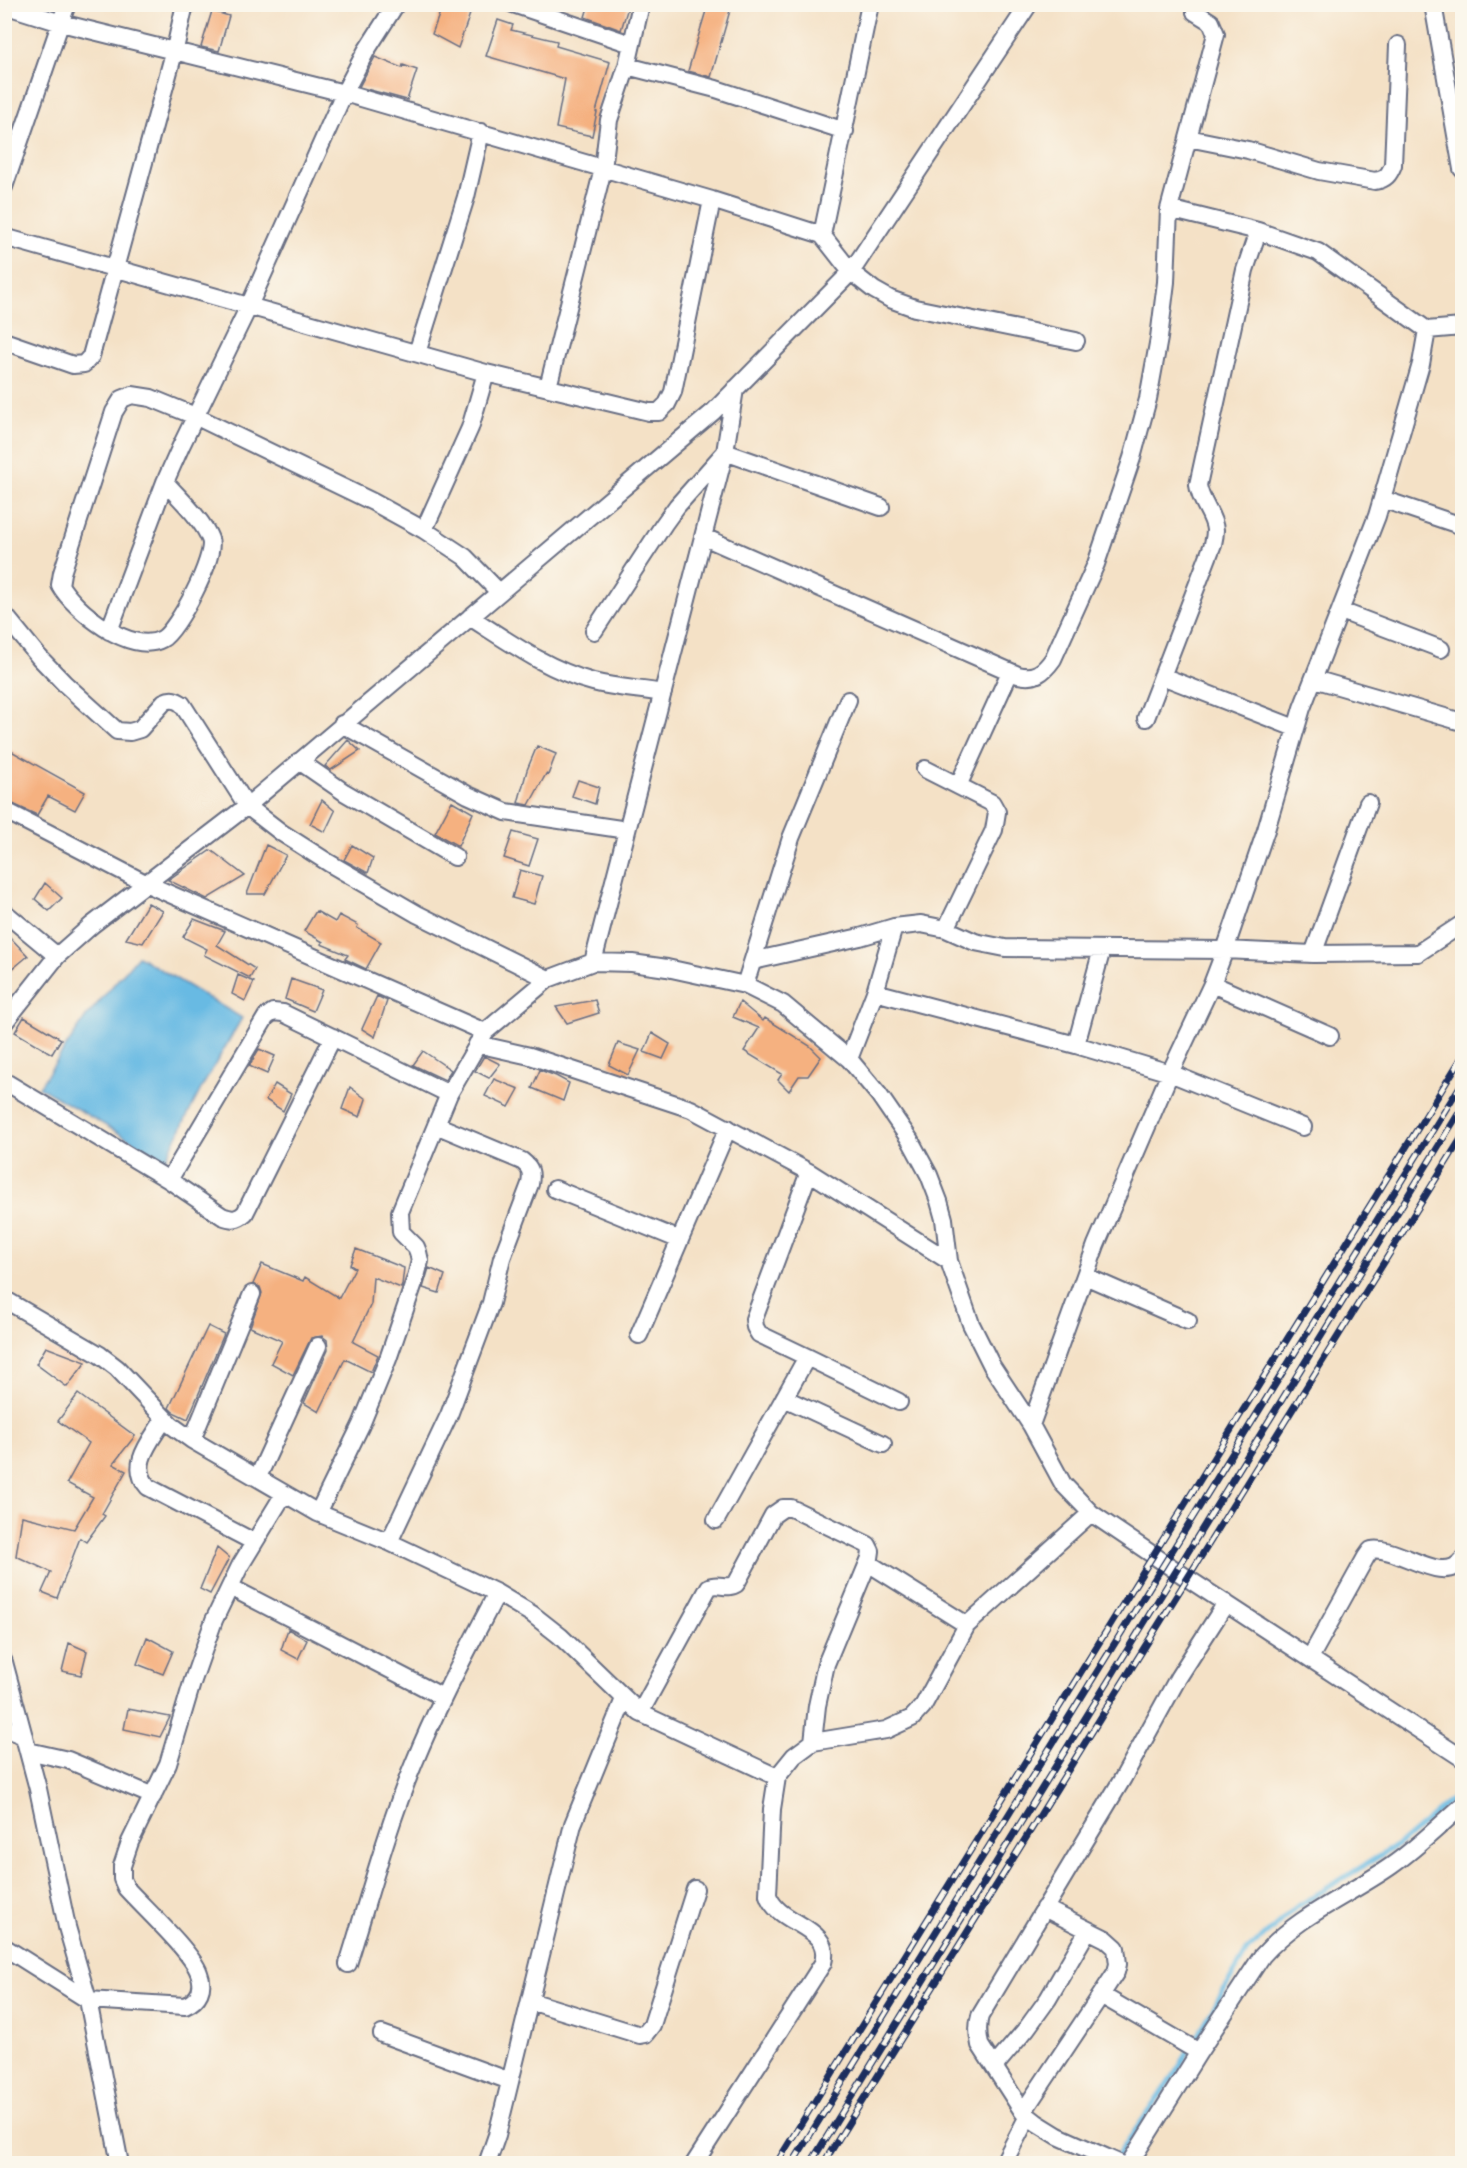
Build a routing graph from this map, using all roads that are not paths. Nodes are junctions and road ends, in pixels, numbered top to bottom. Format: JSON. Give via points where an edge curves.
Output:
{"nodes":[{"id":1,"x":67,"y":4,"type":"edge"},
{"id":2,"x":185,"y":4,"type":"edge"},
{"id":3,"x":396,"y":4,"type":"edge"},
{"id":4,"x":513,"y":4,"type":"edge"},
{"id":5,"x":641,"y":4,"type":"edge"},
{"id":6,"x":870,"y":4,"type":"edge"},
{"id":7,"x":1029,"y":4,"type":"edge"},
{"id":8,"x":1433,"y":4,"type":"edge"},
{"id":9,"x":4,"y":5,"type":"edge"},
{"id":10,"x":1192,"y":7,"type":"edge"},
{"id":11,"x":61,"y":23,"type":"junction"},
{"id":12,"x":631,"y":44,"type":"junction"},
{"id":13,"x":1398,"y":45,"type":"dead end"},
{"id":14,"x":175,"y":49,"type":"junction"},
{"id":15,"x":627,"y":66,"type":"junction"},
{"id":16,"x":344,"y":93,"type":"junction"},
{"id":17,"x":1458,"y":112,"type":"edge"},
{"id":18,"x":482,"y":132,"type":"junction"},
{"id":19,"x":845,"y":132,"type":"junction"},
{"id":20,"x":1188,"y":138,"type":"junction"},
{"id":21,"x":603,"y":169,"type":"junction"},
{"id":22,"x":1462,"y":169,"type":"edge"},
{"id":23,"x":4,"y":187,"type":"edge"},
{"id":24,"x":712,"y":200,"type":"junction"},
{"id":25,"x":1169,"y":209,"type":"junction"},
{"id":26,"x":1258,"y":231,"type":"junction"},
{"id":27,"x":822,"y":235,"type":"junction"},
{"id":28,"x":4,"y":237,"type":"edge"},
{"id":29,"x":116,"y":270,"type":"junction"},
{"id":30,"x":851,"y":272,"type":"junction"},
{"id":31,"x":249,"y":306,"type":"junction"},
{"id":32,"x":1462,"y":327,"type":"edge"},
{"id":33,"x":1427,"y":330,"type":"junction"},
{"id":34,"x":4,"y":341,"type":"edge"},
{"id":35,"x":1076,"y":341,"type":"dead end"},
{"id":36,"x":417,"y":353,"type":"junction"},
{"id":37,"x":486,"y":373,"type":"junction"},
{"id":38,"x":548,"y":387,"type":"junction"},
{"id":39,"x":735,"y":389,"type":"junction"},
{"id":40,"x":195,"y":416,"type":"junction"},
{"id":41,"x":724,"y":452,"type":"junction"},
{"id":42,"x":165,"y":482,"type":"junction"},
{"id":43,"x":1382,"y":499,"type":"junction"},
{"id":44,"x":881,"y":507,"type":"dead end"},
{"id":45,"x":1462,"y":526,"type":"edge"},
{"id":46,"x":424,"y":530,"type":"junction"},
{"id":47,"x":704,"y":537,"type":"junction"},
{"id":48,"x":499,"y":592,"type":"junction"},
{"id":49,"x":1341,"y":611,"type":"junction"},
{"id":50,"x":4,"y":614,"type":"edge"},
{"id":51,"x":471,"y":617,"type":"junction"},
{"id":52,"x":109,"y":631,"type":"junction"},
{"id":53,"x":594,"y":631,"type":"dead end"},
{"id":54,"x":1441,"y":649,"type":"dead end"},
{"id":55,"x":1010,"y":672,"type":"junction"},
{"id":56,"x":1162,"y":676,"type":"junction"},
{"id":57,"x":1314,"y":679,"type":"junction"},
{"id":58,"x":663,"y":693,"type":"junction"},
{"id":59,"x":848,"y":700,"type":"dead end"},
{"id":60,"x":1146,"y":718,"type":"dead end"},
{"id":61,"x":1462,"y":722,"type":"edge"},
{"id":62,"x":342,"y":724,"type":"junction"},
{"id":63,"x":1295,"y":728,"type":"junction"},
{"id":64,"x":299,"y":761,"type":"junction"},
{"id":65,"x":925,"y":768,"type":"dead end"},
{"id":66,"x":958,"y":786,"type":"junction"},
{"id":67,"x":1368,"y":803,"type":"dead end"},
{"id":68,"x":247,"y":806,"type":"junction"},
{"id":69,"x":4,"y":810,"type":"edge"},
{"id":70,"x":627,"y":830,"type":"junction"},
{"id":71,"x":455,"y":857,"type":"dead end"},
{"id":72,"x":147,"y":884,"type":"junction"},
{"id":73,"x":4,"y":912,"type":"edge"},
{"id":74,"x":1462,"y":924,"type":"edge"},
{"id":75,"x":894,"y":927,"type":"junction"},
{"id":76,"x":946,"y":929,"type":"junction"},
{"id":77,"x":1102,"y":949,"type":"junction"},
{"id":78,"x":1225,"y":950,"type":"junction"},
{"id":79,"x":1313,"y":954,"type":"junction"},
{"id":80,"x":57,"y":956,"type":"junction"},
{"id":81,"x":753,"y":960,"type":"junction"},
{"id":82,"x":593,"y":962,"type":"junction"},
{"id":83,"x":548,"y":979,"type":"junction"},
{"id":84,"x":1212,"y":984,"type":"junction"},
{"id":85,"x":745,"y":985,"type":"junction"},
{"id":86,"x":875,"y":992,"type":"junction"},
{"id":87,"x":4,"y":1023,"type":"edge"},
{"id":88,"x":1330,"y":1036,"type":"dead end"},
{"id":89,"x":333,"y":1037,"type":"junction"},
{"id":90,"x":481,"y":1038,"type":"junction"},
{"id":91,"x":1076,"y":1045,"type":"junction"},
{"id":92,"x":849,"y":1059,"type":"junction"},
{"id":93,"x":1170,"y":1073,"type":"junction"},
{"id":94,"x":4,"y":1081,"type":"edge"},
{"id":95,"x":449,"y":1094,"type":"junction"},
{"id":96,"x":436,"y":1125,"type":"junction"},
{"id":97,"x":1303,"y":1127,"type":"dead end"},
{"id":98,"x":728,"y":1128,"type":"junction"},
{"id":99,"x":809,"y":1172,"type":"junction"},
{"id":100,"x":169,"y":1180,"type":"junction"},
{"id":101,"x":555,"y":1189,"type":"dead end"},
{"id":102,"x":680,"y":1240,"type":"junction"},
{"id":103,"x":949,"y":1261,"type":"junction"},
{"id":104,"x":1085,"y":1276,"type":"junction"},
{"id":105,"x":252,"y":1294,"type":"dead end"},
{"id":106,"x":4,"y":1299,"type":"edge"},
{"id":107,"x":1188,"y":1321,"type":"dead end"},
{"id":108,"x":639,"y":1335,"type":"dead end"},
{"id":109,"x":318,"y":1346,"type":"dead end"},
{"id":110,"x":807,"y":1357,"type":"junction"},
{"id":111,"x":784,"y":1398,"type":"junction"},
{"id":112,"x":899,"y":1402,"type":"dead end"},
{"id":113,"x":164,"y":1419,"type":"junction"},
{"id":114,"x":1031,"y":1425,"type":"junction"},
{"id":115,"x":192,"y":1440,"type":"junction"},
{"id":116,"x":884,"y":1444,"type":"dead end"},
{"id":117,"x":258,"y":1477,"type":"junction"},
{"id":118,"x":284,"y":1494,"type":"junction"},
{"id":119,"x":318,"y":1513,"type":"junction"},
{"id":120,"x":1091,"y":1513,"type":"junction"},
{"id":121,"x":716,"y":1520,"type":"dead end"},
{"id":122,"x":254,"y":1542,"type":"junction"},
{"id":123,"x":389,"y":1542,"type":"junction"},
{"id":124,"x":1462,"y":1560,"type":"edge"},
{"id":125,"x":868,"y":1563,"type":"junction"},
{"id":126,"x":230,"y":1587,"type":"junction"},
{"id":127,"x":497,"y":1593,"type":"junction"},
{"id":128,"x":1226,"y":1603,"type":"junction"},
{"id":129,"x":967,"y":1625,"type":"junction"},
{"id":130,"x":1310,"y":1658,"type":"junction"},
{"id":131,"x":4,"y":1662,"type":"edge"},
{"id":132,"x":443,"y":1697,"type":"junction"},
{"id":133,"x":624,"y":1699,"type":"junction"},
{"id":134,"x":640,"y":1713,"type":"junction"},
{"id":135,"x":4,"y":1728,"type":"edge"},
{"id":136,"x":813,"y":1742,"type":"junction"},
{"id":137,"x":26,"y":1744,"type":"junction"},
{"id":138,"x":1462,"y":1758,"type":"edge"},
{"id":139,"x":777,"y":1777,"type":"junction"},
{"id":140,"x":153,"y":1796,"type":"junction"},
{"id":141,"x":1462,"y":1806,"type":"edge"},
{"id":142,"x":694,"y":1889,"type":"dead end"},
{"id":143,"x":1044,"y":1908,"type":"junction"},
{"id":144,"x":1088,"y":1930,"type":"junction"},
{"id":145,"x":4,"y":1947,"type":"edge"},
{"id":146,"x":348,"y":1964,"type":"dead end"},
{"id":147,"x":1101,"y":1995,"type":"junction"},
{"id":148,"x":88,"y":2000,"type":"junction"},
{"id":149,"x":530,"y":2001,"type":"junction"},
{"id":150,"x":382,"y":2034,"type":"dead end"},
{"id":151,"x":1194,"y":2048,"type":"junction"},
{"id":152,"x":994,"y":2067,"type":"junction"},
{"id":153,"x":510,"y":2081,"type":"junction"},
{"id":154,"x":1025,"y":2114,"type":"junction"},
{"id":155,"x":1119,"y":2162,"type":"edge"},
{"id":156,"x":120,"y":2163,"type":"edge"},
{"id":157,"x":487,"y":2163,"type":"edge"},
{"id":158,"x":694,"y":2163,"type":"edge"},
{"id":159,"x":1003,"y":2163,"type":"edge"}],
"edges":[{"from":1,"to":11,"type":"street"},
{"from":2,"to":14,"type":"street"},
{"from":3,"to":16,"type":"street"},
{"from":4,"to":12,"type":"street"},
{"from":5,"to":12,"type":"street"},
{"from":6,"to":19,"type":"street"},
{"from":7,"to":30,"type":"street"},
{"from":8,"to":17,"type":"street"},
{"from":9,"to":11,"type":"street"},
{"from":10,"to":20,"type":"street","via":[[1211,22],[1216,34]]},
{"from":11,"to":14,"type":"street"},
{"from":11,"to":23,"type":"street"},
{"from":12,"to":15,"type":"street"},
{"from":13,"to":20,"type":"street","via":[[1393,165],[1382,180],[1319,171],[1248,150]]},
{"from":14,"to":16,"type":"street"},
{"from":14,"to":29,"type":"street"},
{"from":15,"to":19,"type":"street","via":[[717,89]]},
{"from":15,"to":21,"type":"street","via":[[609,120]]},
{"from":16,"to":18,"type":"street"},
{"from":16,"to":31,"type":"street"},
{"from":17,"to":22,"type":"street"},
{"from":18,"to":21,"type":"street"},
{"from":18,"to":36,"type":"street"},
{"from":19,"to":27,"type":"street"},
{"from":20,"to":25,"type":"street"},
{"from":21,"to":24,"type":"street"},
{"from":21,"to":38,"type":"street"},
{"from":24,"to":27,"type":"street"},
{"from":24,"to":38,"type":"street","via":[[673,392],[667,404],[659,412],[649,412]]},
{"from":25,"to":26,"type":"street"},
{"from":25,"to":55,"type":"street","via":[[1159,338],[1132,458],[1099,553],[1053,659],[1035,676]]},
{"from":26,"to":33,"type":"street","via":[[1317,252]]},
{"from":26,"to":56,"type":"street","via":[[1245,270],[1198,485],[1213,520],[1213,544]]},
{"from":27,"to":30,"type":"street"},
{"from":28,"to":29,"type":"street"},
{"from":29,"to":31,"type":"street"},
{"from":29,"to":34,"type":"street","via":[[91,357],[84,364],[73,365]]},
{"from":30,"to":35,"type":"street","via":[[874,290],[915,308]]},
{"from":30,"to":39,"type":"street"},
{"from":31,"to":36,"type":"street"},
{"from":31,"to":40,"type":"street"},
{"from":32,"to":33,"type":"street"},
{"from":33,"to":43,"type":"street"},
{"from":36,"to":37,"type":"street"},
{"from":37,"to":38,"type":"street"},
{"from":37,"to":46,"type":"street","via":[[470,428]]},
{"from":39,"to":41,"type":"street"},
{"from":39,"to":48,"type":"street","via":[[611,500]]},
{"from":40,"to":42,"type":"street"},
{"from":40,"to":46,"type":"street"},
{"from":40,"to":52,"type":"street","via":[[151,398],[132,395],[122,399],[114,412],[60,585],[74,603]]},
{"from":41,"to":44,"type":"street"},
{"from":41,"to":47,"type":"street"},
{"from":41,"to":53,"type":"street","via":[[677,506]]},
{"from":42,"to":52,"type":"street"},
{"from":42,"to":52,"type":"street","via":[[212,541],[206,567],[175,627],[164,639],[141,643]]},
{"from":43,"to":45,"type":"street"},
{"from":43,"to":49,"type":"street"},
{"from":46,"to":48,"type":"street","via":[[465,557]]},
{"from":47,"to":55,"type":"street"},
{"from":47,"to":58,"type":"street"},
{"from":48,"to":51,"type":"street"},
{"from":49,"to":54,"type":"street"},
{"from":49,"to":57,"type":"street"},
{"from":50,"to":68,"type":"street","via":[[65,684],[117,730],[140,729],[169,699],[182,704]]},
{"from":51,"to":58,"type":"street","via":[[526,653],[567,673],[594,682]]},
{"from":51,"to":62,"type":"street"},
{"from":55,"to":66,"type":"street"},
{"from":56,"to":60,"type":"street"},
{"from":56,"to":63,"type":"street"},
{"from":57,"to":61,"type":"street"},
{"from":57,"to":63,"type":"street"},
{"from":58,"to":70,"type":"street"},
{"from":59,"to":81,"type":"street","via":[[791,838]]},
{"from":62,"to":64,"type":"street"},
{"from":62,"to":70,"type":"street","via":[[506,812]]},
{"from":63,"to":78,"type":"street","via":[[1266,830]]},
{"from":64,"to":68,"type":"street"},
{"from":64,"to":71,"type":"street"},
{"from":65,"to":66,"type":"street"},
{"from":66,"to":76,"type":"street","via":[[992,803],[997,818]]},
{"from":67,"to":79,"type":"street"},
{"from":68,"to":72,"type":"street"},
{"from":68,"to":83,"type":"street","via":[[282,833],[407,909]]},
{"from":69,"to":72,"type":"street"},
{"from":70,"to":82,"type":"street"},
{"from":72,"to":80,"type":"street"},
{"from":72,"to":90,"type":"street"},
{"from":73,"to":80,"type":"street"},
{"from":74,"to":79,"type":"street","via":[[1418,953]]},
{"from":75,"to":76,"type":"street","via":[[921,924]]},
{"from":75,"to":81,"type":"street"},
{"from":75,"to":86,"type":"street"},
{"from":76,"to":77,"type":"street","via":[[975,942],[1005,948]]},
{"from":77,"to":78,"type":"street"},
{"from":77,"to":91,"type":"street"},
{"from":78,"to":79,"type":"street"},
{"from":78,"to":84,"type":"street"},
{"from":80,"to":87,"type":"street"},
{"from":81,"to":85,"type":"street"},
{"from":82,"to":83,"type":"street"},
{"from":82,"to":85,"type":"street","via":[[656,966]]},
{"from":83,"to":90,"type":"street"},
{"from":84,"to":88,"type":"street"},
{"from":84,"to":93,"type":"street"},
{"from":85,"to":92,"type":"street","via":[[783,1004]]},
{"from":86,"to":91,"type":"street"},
{"from":86,"to":92,"type":"street"},
{"from":89,"to":95,"type":"street"},
{"from":89,"to":100,"type":"street","via":[[283,1013],[273,1012],[266,1017]]},
{"from":89,"to":100,"type":"street","via":[[245,1213],[230,1219]]},
{"from":90,"to":95,"type":"street"},
{"from":90,"to":98,"type":"street","via":[[691,1109]]},
{"from":91,"to":93,"type":"street"},
{"from":92,"to":103,"type":"street","via":[[879,1095],[929,1175],[944,1219]]},
{"from":93,"to":97,"type":"street"},
{"from":93,"to":104,"type":"street"},
{"from":94,"to":100,"type":"street"},
{"from":95,"to":96,"type":"street"},
{"from":96,"to":119,"type":"street","via":[[400,1212],[401,1232],[418,1252],[416,1277],[361,1425]]},
{"from":96,"to":123,"type":"street","via":[[522,1161],[530,1167],[532,1175],[502,1258],[491,1304],[449,1415]]},
{"from":98,"to":99,"type":"street"},
{"from":98,"to":102,"type":"street"},
{"from":99,"to":103,"type":"street"},
{"from":99,"to":110,"type":"street","via":[[754,1319],[759,1334]]},
{"from":101,"to":102,"type":"street"},
{"from":102,"to":108,"type":"street"},
{"from":103,"to":114,"type":"street","via":[[971,1324],[992,1366]]},
{"from":104,"to":107,"type":"street"},
{"from":104,"to":114,"type":"street"},
{"from":105,"to":115,"type":"street"},
{"from":106,"to":113,"type":"street","via":[[100,1355]]},
{"from":109,"to":117,"type":"street"},
{"from":110,"to":111,"type":"street"},
{"from":110,"to":112,"type":"street"},
{"from":111,"to":116,"type":"street"},
{"from":111,"to":121,"type":"street"},
{"from":113,"to":115,"type":"street"},
{"from":113,"to":122,"type":"street","via":[[141,1460],[141,1478],[148,1487]]},
{"from":114,"to":120,"type":"street","via":[[1063,1484]]},
{"from":115,"to":117,"type":"street"},
{"from":117,"to":118,"type":"street"},
{"from":118,"to":119,"type":"street"},
{"from":118,"to":122,"type":"street"},
{"from":119,"to":123,"type":"street"},
{"from":120,"to":128,"type":"street"},
{"from":120,"to":129,"type":"street"},
{"from":122,"to":126,"type":"street"},
{"from":123,"to":127,"type":"street"},
{"from":124,"to":130,"type":"street","via":[[1455,1568],[1439,1570],[1386,1550],[1371,1550]]},
{"from":125,"to":129,"type":"street"},
{"from":125,"to":134,"type":"street","via":[[868,1545],[791,1508],[783,1508],[736,1584],[713,1584],[707,1589]]},
{"from":125,"to":136,"type":"street","via":[[826,1664]]},
{"from":126,"to":132,"type":"street"},
{"from":126,"to":140,"type":"street","via":[[214,1620],[168,1764]]},
{"from":127,"to":132,"type":"street"},
{"from":127,"to":133,"type":"street","via":[[560,1636]]},
{"from":128,"to":130,"type":"street"},
{"from":128,"to":143,"type":"street"},
{"from":129,"to":136,"type":"street","via":[[923,1706],[912,1718],[886,1730]]},
{"from":130,"to":138,"type":"street"},
{"from":131,"to":137,"type":"street"},
{"from":132,"to":146,"type":"street","via":[[394,1815]]},
{"from":133,"to":134,"type":"street"},
{"from":133,"to":149,"type":"street","via":[[573,1824]]},
{"from":134,"to":139,"type":"street"},
{"from":135,"to":137,"type":"street"},
{"from":136,"to":139,"type":"street","via":[[794,1756]]},
{"from":137,"to":140,"type":"street"},
{"from":137,"to":148,"type":"street","via":[[67,1927]]},
{"from":139,"to":158,"type":"street","via":[[768,1895],[772,1906],[822,1942],[824,1964]]},
{"from":140,"to":148,"type":"street","via":[[130,1842],[122,1879],[187,1954],[198,1970],[201,1992],[185,2006]]},
{"from":141,"to":151,"type":"street","via":[[1391,1866],[1284,1934],[1262,1956]]},
{"from":142,"to":149,"type":"street","via":[[652,2025],[645,2034]]},
{"from":143,"to":144,"type":"street"},
{"from":143,"to":152,"type":"street","via":[[980,2016],[980,2045]]},
{"from":144,"to":147,"type":"street","via":[[1106,1939],[1118,1955],[1116,1972]]},
{"from":144,"to":152,"type":"street","via":[[1048,1999]]},
{"from":145,"to":148,"type":"street"},
{"from":147,"to":151,"type":"street"},
{"from":147,"to":154,"type":"street"},
{"from":148,"to":156,"type":"street"},
{"from":149,"to":153,"type":"street"},
{"from":150,"to":153,"type":"street"},
{"from":151,"to":155,"type":"street"},
{"from":152,"to":154,"type":"street"},
{"from":153,"to":157,"type":"street"},
{"from":154,"to":155,"type":"street","via":[[1058,2136]]},
{"from":154,"to":159,"type":"street"}]}
